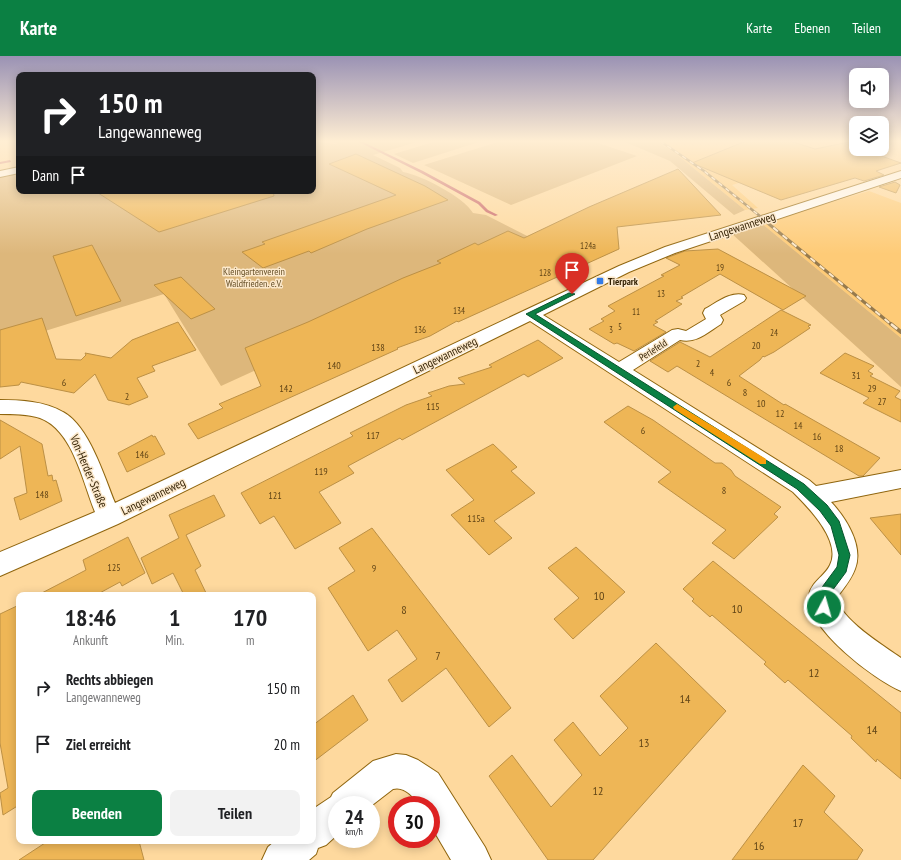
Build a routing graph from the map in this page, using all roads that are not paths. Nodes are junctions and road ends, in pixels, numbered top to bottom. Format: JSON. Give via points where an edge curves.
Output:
{"nodes":[{"id":1,"x":887,"y":179,"type":"edge"},
{"id":2,"x":738,"y":298,"type":"dead end"},
{"id":3,"x":530,"y":314,"type":"junction"},
{"id":4,"x":620,"y":370,"type":"junction"},
{"id":5,"x":0,"y":407,"type":"edge"},
{"id":6,"x":901,"y":479,"type":"edge"},
{"id":7,"x":813,"y":496,"type":"junction"},
{"id":8,"x":109,"y":517,"type":"junction"},
{"id":9,"x":0,"y":564,"type":"edge"},
{"id":10,"x":901,"y":676,"type":"edge"},
{"id":11,"x":356,"y":796,"type":"edge"},
{"id":12,"x":328,"y":820,"type":"edge"},
{"id":13,"x":316,"y":830,"type":"edge"},
{"id":14,"x":300,"y":844,"type":"edge"},
{"id":15,"x":281,"y":860,"type":"edge"},
{"id":16,"x":472,"y":860,"type":"edge"}],
"edges":[{"from":1,"to":3,"type":"street","name":"Langewanneweg","via":[[670,250]]},
{"from":2,"to":4,"type":"street","name":"Perlefeld","via":[[711,313],[716,320],[689,337],[678,334]]},
{"from":3,"to":4,"type":"street"},
{"from":3,"to":8,"type":"street","name":"Langewanneweg"},
{"from":4,"to":7,"type":"street"},
{"from":5,"to":8,"type":"street","name":"Von-Herder-Straße","via":[[40,411],[54,415],[69,426]]},
{"from":6,"to":7,"type":"street"},
{"from":7,"to":10,"type":"street","via":[[835,524],[844,555],[842,568],[823,594],[824,607],[849,636]]},
{"from":8,"to":9,"type":"street","name":"Langewanneweg"},
{"from":11,"to":16,"type":"street","via":[[385,773],[406,772],[426,785]]},
{"from":12,"to":13,"type":"street"},
{"from":14,"to":15,"type":"street"}]}
